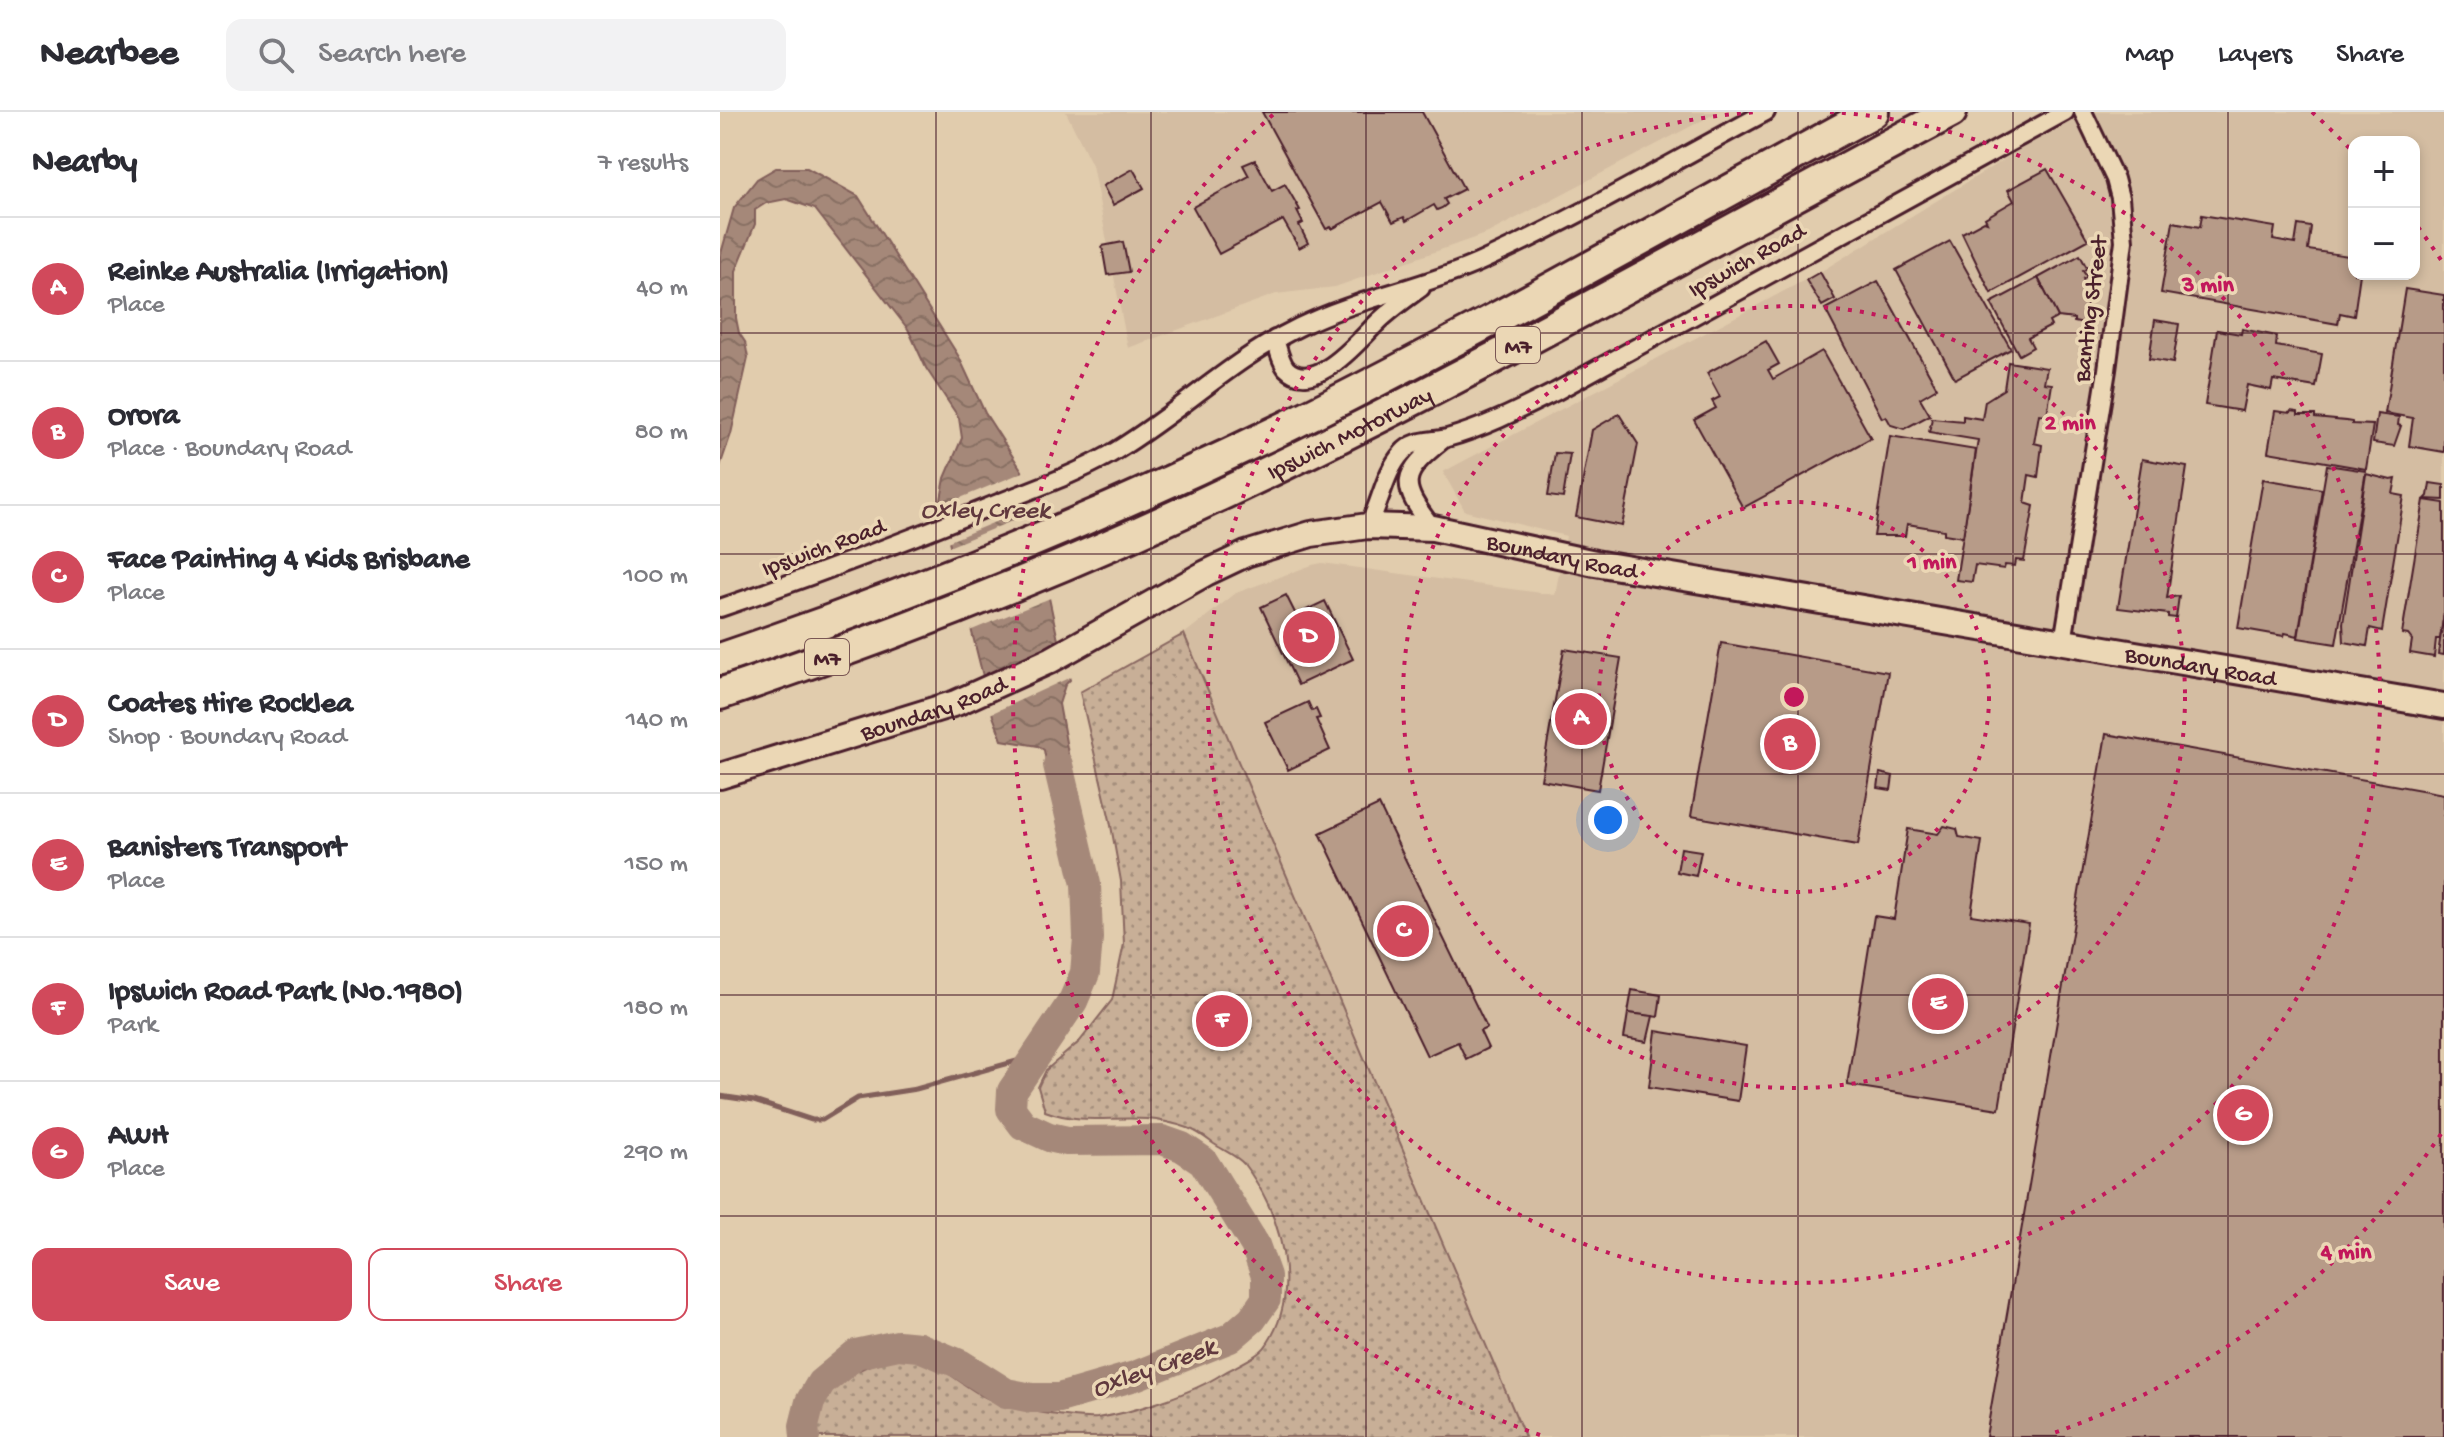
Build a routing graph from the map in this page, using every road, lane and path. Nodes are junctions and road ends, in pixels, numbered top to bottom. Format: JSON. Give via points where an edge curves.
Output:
{"nodes":[{"id":1,"x":1766,"y":112,"type":"edge"},
{"id":2,"x":1873,"y":112,"type":"edge"},
{"id":3,"x":1951,"y":112,"type":"edge"},
{"id":4,"x":2065,"y":112,"type":"edge"},
{"id":5,"x":2083,"y":112,"type":"edge"},
{"id":6,"x":1430,"y":282,"type":"junction"},
{"id":7,"x":1275,"y":339,"type":"junction"},
{"id":8,"x":1445,"y":438,"type":"junction"},
{"id":9,"x":1368,"y":526,"type":"junction"},
{"id":10,"x":1433,"y":528,"type":"junction"},
{"id":11,"x":720,"y":608,"type":"edge"},
{"id":12,"x":2063,"y":642,"type":"junction"},
{"id":13,"x":720,"y":659,"type":"edge"},
{"id":14,"x":720,"y":694,"type":"edge"},
{"id":15,"x":2444,"y":706,"type":"edge"},
{"id":16,"x":720,"y":776,"type":"edge"}],
"edges":[{"from":1,"to":6,"type":"street","name":"Ipswich Road","via":[[1518,244]]},
{"from":2,"to":13,"type":"highway","name":"Ipswich Motorway","number":"M7","via":[[1388,374],[1176,479],[927,584]]},
{"from":3,"to":14,"type":"highway","name":"Ipswich Motorway","number":"M7","via":[[1253,480],[934,618]]},
{"from":4,"to":8,"type":"street","name":"Ipswich Road","via":[[1555,392]]},
{"from":5,"to":12,"type":"street","name":"Banting Street","via":[[2115,179],[2124,241]]},
{"from":6,"to":7,"type":"street","name":"Ipswich Road","via":[[1320,318]]},
{"from":6,"to":7,"type":"street","name":"Ipswich Road","via":[[1323,370],[1292,372]]},
{"from":7,"to":11,"type":"street","name":"Ipswich Road","via":[[1108,455],[921,535]]},
{"from":8,"to":9,"type":"street","name":"Ipswich Road","via":[[1415,443],[1399,456]]},
{"from":8,"to":10,"type":"street","name":"Ipswich Road","via":[[1418,460],[1409,482],[1413,503]]},
{"from":9,"to":10,"type":"main road","name":"Boundary Road"},
{"from":9,"to":16,"type":"main road","name":"Boundary Road","via":[[1311,534],[1246,554],[1051,660],[956,703]]},
{"from":10,"to":12,"type":"main road","name":"Boundary Road","via":[[1595,563]]},
{"from":12,"to":15,"type":"main road","name":"Boundary Road"}]}
